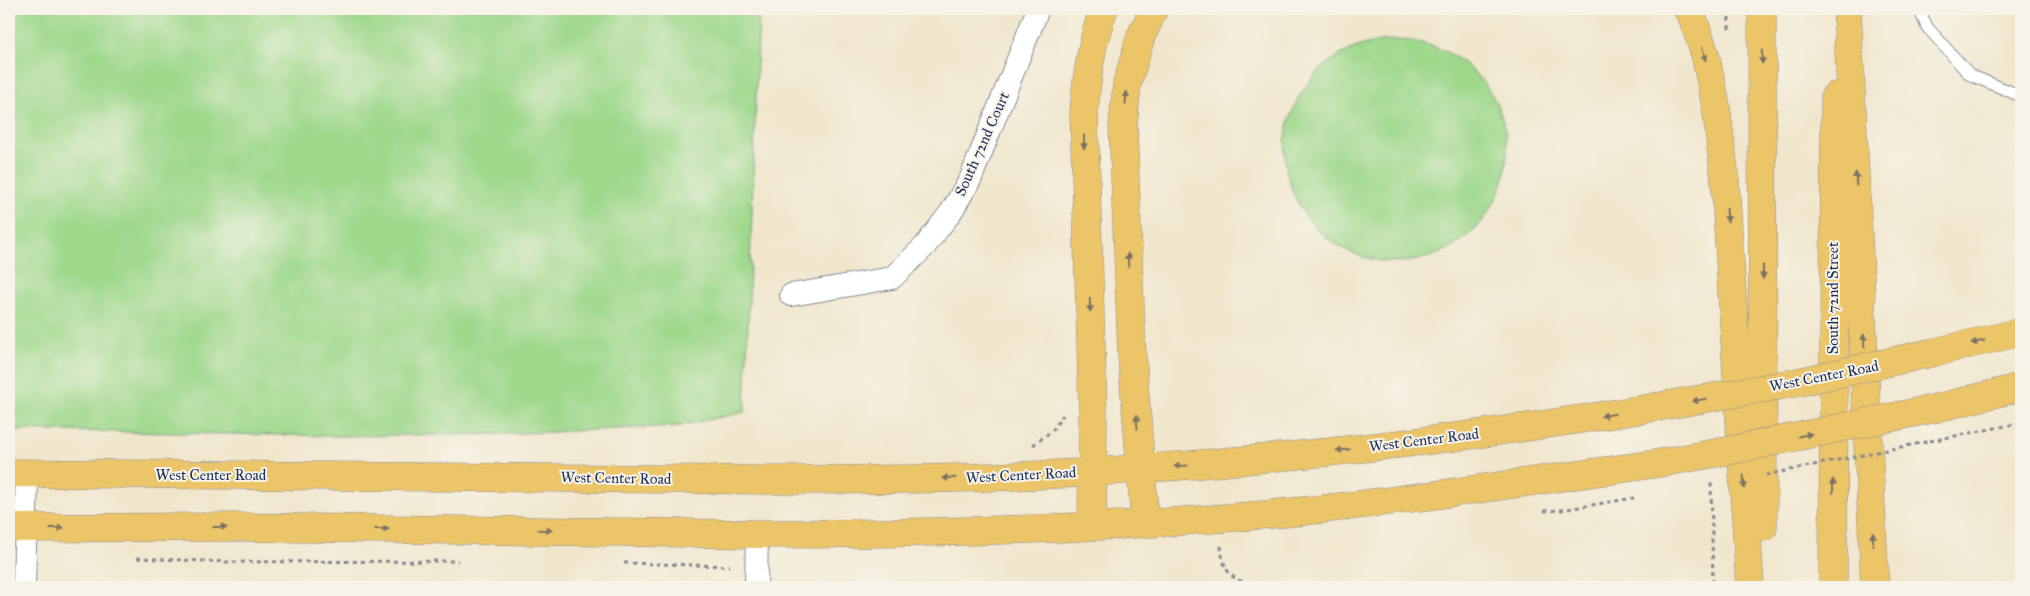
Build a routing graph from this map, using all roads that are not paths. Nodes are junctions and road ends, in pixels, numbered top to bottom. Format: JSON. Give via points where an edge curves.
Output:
{"nodes":[{"id":1,"x":1038,"y":9,"type":"edge"},
{"id":2,"x":1104,"y":9,"type":"edge"},
{"id":3,"x":1154,"y":9,"type":"edge"},
{"id":4,"x":1687,"y":9,"type":"edge"},
{"id":5,"x":1762,"y":9,"type":"edge"},
{"id":6,"x":1836,"y":9,"type":"edge"},
{"id":7,"x":1847,"y":9,"type":"edge"},
{"id":8,"x":1919,"y":9,"type":"edge"},
{"id":9,"x":2021,"y":96,"type":"edge"},
{"id":10,"x":791,"y":295,"type":"dead end"},
{"id":11,"x":2021,"y":332,"type":"edge"},
{"id":12,"x":2021,"y":387,"type":"edge"},
{"id":13,"x":1140,"y":468,"type":"junction"},
{"id":14,"x":1093,"y":472,"type":"junction"},
{"id":15,"x":18,"y":473,"type":"edge"},
{"id":16,"x":1145,"y":523,"type":"junction"},
{"id":17,"x":1092,"y":526,"type":"junction"},
{"id":18,"x":18,"y":528,"type":"edge"},
{"id":19,"x":757,"y":534,"type":"junction"},
{"id":20,"x":24,"y":587,"type":"edge"},
{"id":21,"x":756,"y":587,"type":"edge"},
{"id":22,"x":1750,"y":587,"type":"edge"},
{"id":23,"x":1763,"y":587,"type":"edge"},
{"id":24,"x":1833,"y":587,"type":"edge"},
{"id":25,"x":1875,"y":587,"type":"edge"}],
"edges":[{"from":1,"to":10,"type":"street","name":"South 72nd Court","via":[[970,180],[925,246],[892,278]]},
{"from":2,"to":14,"type":"main road","one_way":true,"via":[[1088,64],[1084,112]]},
{"from":13,"to":3,"type":"main road","one_way":true,"via":[[1123,126],[1127,84],[1141,36]]},
{"from":4,"to":22,"type":"main road","one_way":true,"via":[[1705,54],[1716,106],[1725,179]]},
{"from":5,"to":23,"type":"main road","one_way":true},
{"from":24,"to":6,"type":"main road","name":"South 72nd Street","one_way":true},
{"from":25,"to":7,"type":"main road","one_way":true},
{"from":8,"to":9,"type":"lane","via":[[1927,28],[1970,75]]},
{"from":11,"to":13,"type":"main road","name":"West Center Road","one_way":true,"bridge":true,"via":[[1794,383],[1572,421],[1389,445]]},
{"from":16,"to":12,"type":"main road","one_way":true,"bridge":true,"via":[[1382,502],[1654,464],[1937,408]]},
{"from":13,"to":14,"type":"main road","name":"West Center Road"},
{"from":13,"to":16,"type":"main road"},
{"from":14,"to":15,"type":"main road","name":"West Center Road","one_way":true,"via":[[877,480]]},
{"from":14,"to":17,"type":"main road"},
{"from":15,"to":18,"type":"street"},
{"from":16,"to":17,"type":"main road"},
{"from":17,"to":19,"type":"main road"},
{"from":18,"to":19,"type":"main road","one_way":true,"via":[[236,527]]},
{"from":18,"to":20,"type":"street"},
{"from":19,"to":21,"type":"street"}]}
